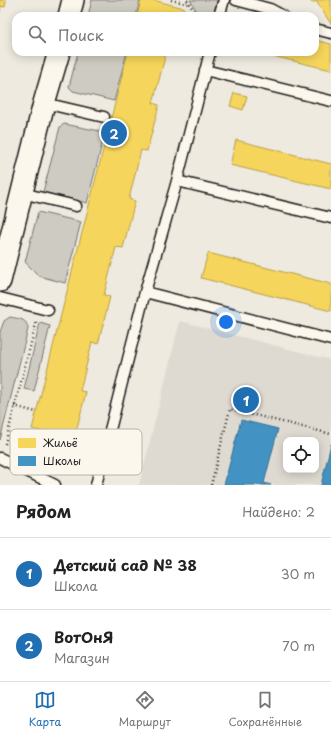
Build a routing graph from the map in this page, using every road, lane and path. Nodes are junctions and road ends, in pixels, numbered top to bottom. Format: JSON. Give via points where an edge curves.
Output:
{"nodes":[{"id":1,"x":73,"y":0,"type":"edge"},
{"id":2,"x":171,"y":0,"type":"edge"},
{"id":3,"x":187,"y":0,"type":"edge"},
{"id":4,"x":224,"y":0,"type":"edge"},
{"id":5,"x":236,"y":0,"type":"edge"},
{"id":6,"x":189,"y":4,"type":"junction"},
{"id":7,"x":272,"y":4,"type":"edge"},
{"id":8,"x":70,"y":12,"type":"edge"},
{"id":9,"x":194,"y":12,"type":"edge"},
{"id":10,"x":220,"y":12,"type":"edge"},
{"id":11,"x":279,"y":12,"type":"edge"},
{"id":12,"x":319,"y":30,"type":"edge"},
{"id":13,"x":331,"y":33,"type":"edge"},
{"id":14,"x":58,"y":56,"type":"edge"},
{"id":15,"x":209,"y":56,"type":"edge"},
{"id":16,"x":205,"y":70,"type":"junction"},
{"id":17,"x":331,"y":101,"type":"edge"},
{"id":18,"x":44,"y":104,"type":"junction"},
{"id":19,"x":104,"y":116,"type":"dead end"},
{"id":20,"x":176,"y":180,"type":"junction"},
{"id":21,"x":22,"y":193,"type":"junction"},
{"id":22,"x":76,"y":206,"type":"dead end"},
{"id":23,"x":331,"y":218,"type":"edge"},
{"id":24,"x":0,"y":281,"type":"edge"},
{"id":25,"x":145,"y":292,"type":"junction"},
{"id":26,"x":0,"y":298,"type":"edge"},
{"id":27,"x":29,"y":305,"type":"junction"},
{"id":28,"x":48,"y":310,"type":"dead end"},
{"id":29,"x":331,"y":340,"type":"edge"},
{"id":30,"x":14,"y":406,"type":"junction"},
{"id":31,"x":36,"y":412,"type":"dead end"},
{"id":32,"x":110,"y":429,"type":"edge"},
{"id":33,"x":331,"y":434,"type":"edge"},
{"id":34,"x":1,"y":458,"type":"edge"},
{"id":35,"x":36,"y":475,"type":"edge"},
{"id":36,"x":98,"y":475,"type":"edge"},
{"id":37,"x":55,"y":485,"type":"edge"},
{"id":38,"x":96,"y":485,"type":"edge"},
{"id":39,"x":210,"y":485,"type":"edge"}],
"edges":[{"from":1,"to":8,"type":"street"},
{"from":2,"to":6,"type":"path"},
{"from":3,"to":6,"type":"path"},
{"from":4,"to":10,"type":"lane"},
{"from":5,"to":7,"type":"lane"},
{"from":6,"to":9,"type":"path"},
{"from":7,"to":11,"type":"lane"},
{"from":12,"to":13,"type":"lane"},
{"from":14,"to":18,"type":"street"},
{"from":15,"to":16,"type":"lane"},
{"from":16,"to":17,"type":"lane"},
{"from":16,"to":20,"type":"lane"},
{"from":18,"to":19,"type":"lane"},
{"from":18,"to":21,"type":"street"},
{"from":20,"to":23,"type":"lane"},
{"from":20,"to":25,"type":"lane"},
{"from":21,"to":22,"type":"lane"},
{"from":21,"to":24,"type":"street"},
{"from":25,"to":29,"type":"lane"},
{"from":25,"to":32,"type":"lane"},
{"from":26,"to":27,"type":"lane"},
{"from":27,"to":28,"type":"lane"},
{"from":27,"to":30,"type":"path","via":[[36,324]]},
{"from":30,"to":31,"type":"path"},
{"from":30,"to":34,"type":"path"},
{"from":33,"to":39,"type":"path","via":[[230,409]]},
{"from":35,"to":37,"type":"lane"},
{"from":36,"to":38,"type":"lane"}]}
